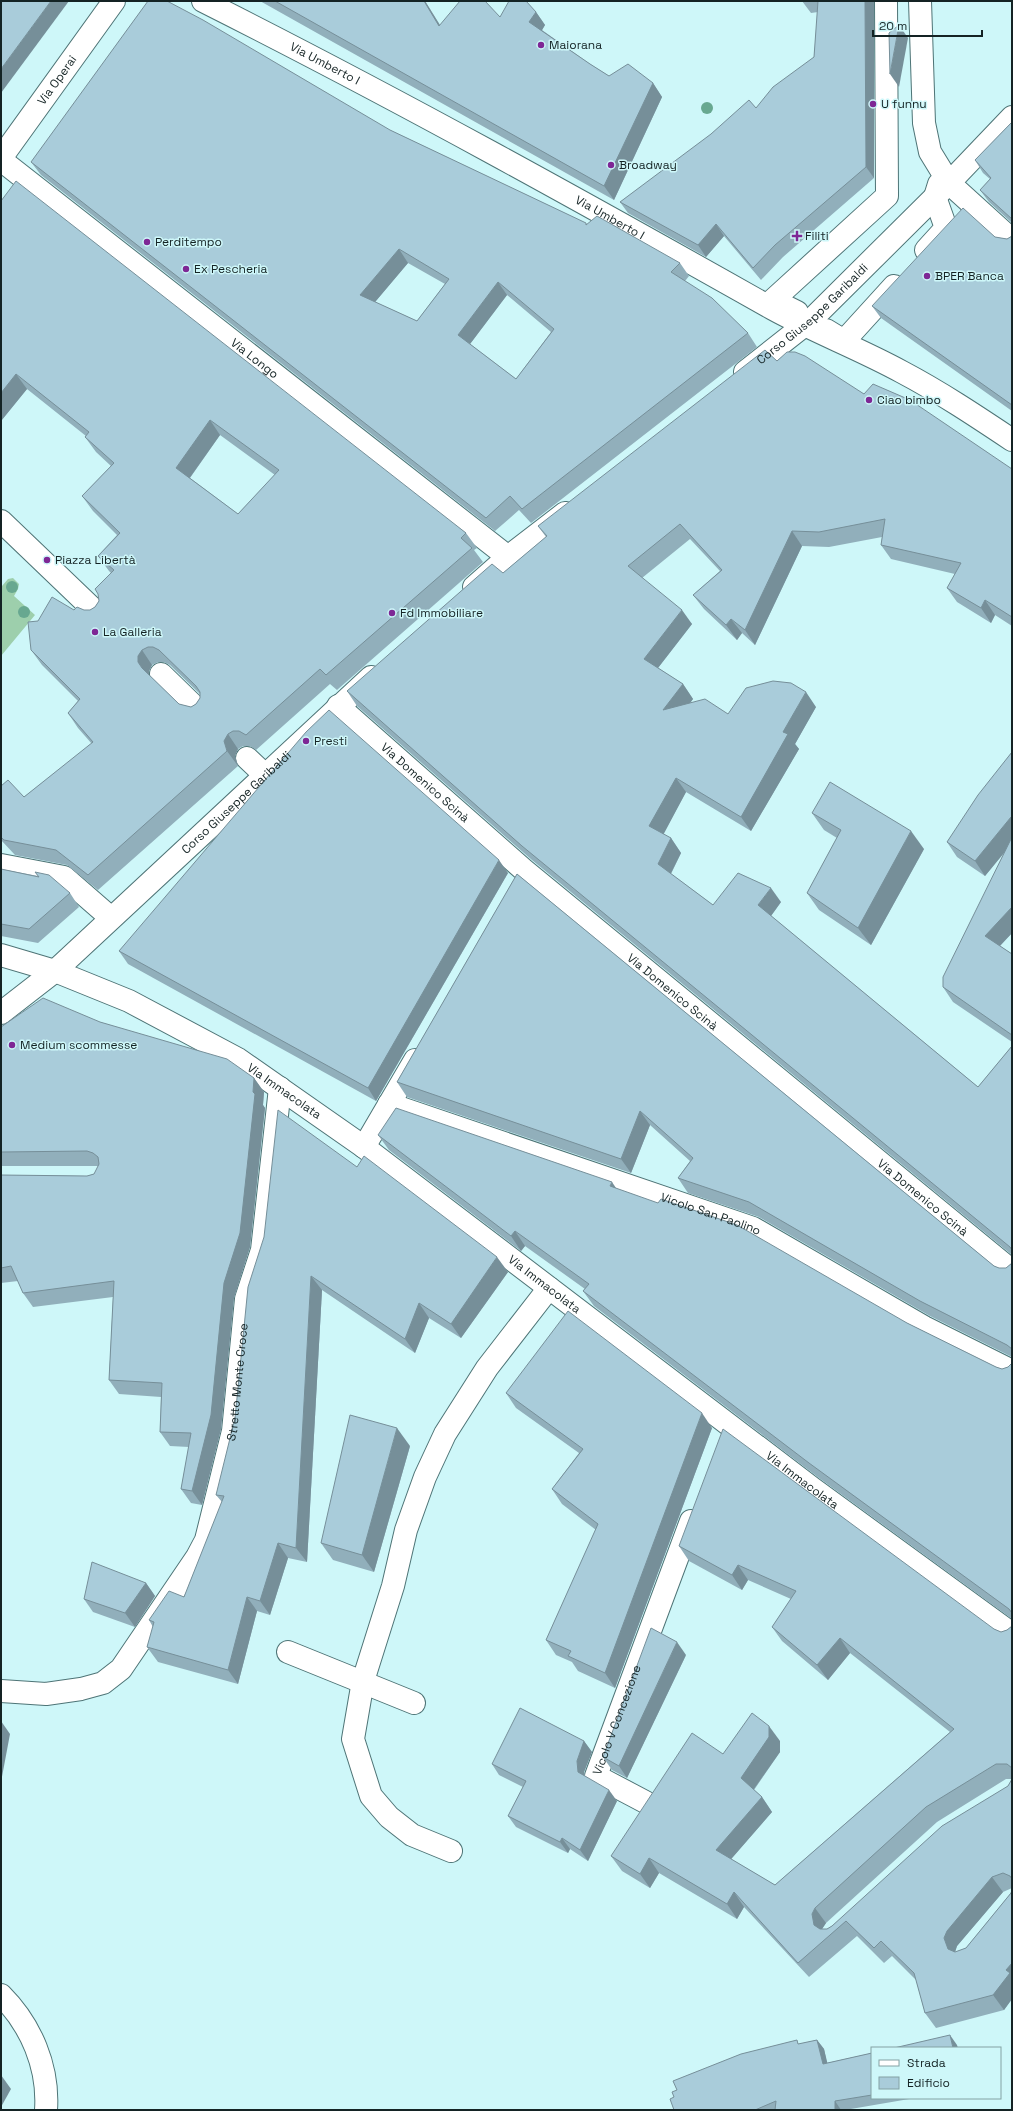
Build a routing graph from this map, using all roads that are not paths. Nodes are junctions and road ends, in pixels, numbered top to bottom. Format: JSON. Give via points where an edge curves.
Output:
{"nodes":[{"id":1,"x":114,"y":1,"type":"edge"},
{"id":2,"x":204,"y":1,"type":"edge"},
{"id":3,"x":886,"y":1,"type":"edge"},
{"id":4,"x":920,"y":1,"type":"edge"},
{"id":5,"x":1012,"y":100,"type":"edge"},
{"id":6,"x":1012,"y":116,"type":"edge"},
{"id":7,"x":1,"y":159,"type":"edge"},
{"id":8,"x":942,"y":184,"type":"junction"},
{"id":9,"x":1012,"y":240,"type":"edge"},
{"id":10,"x":807,"y":323,"type":"junction"},
{"id":11,"x":728,"y":385,"type":"edge"},
{"id":12,"x":1012,"y":440,"type":"edge"},
{"id":13,"x":584,"y":498,"type":"edge"},
{"id":14,"x":1,"y":521,"type":"edge"},
{"id":15,"x":508,"y":557,"type":"junction"},
{"id":16,"x":461,"y":598,"type":"edge"},
{"id":17,"x":97,"y":613,"type":"edge"},
{"id":18,"x":385,"y":665,"type":"edge"},
{"id":19,"x":161,"y":674,"type":"dead end"},
{"id":20,"x":338,"y":706,"type":"junction"},
{"id":21,"x":198,"y":710,"type":"edge"},
{"id":22,"x":247,"y":758,"type":"dead end"},
{"id":23,"x":265,"y":775,"type":"junction"},
{"id":24,"x":1,"y":865,"type":"edge"},
{"id":25,"x":524,"y":870,"type":"junction"},
{"id":26,"x":512,"y":890,"type":"edge"},
{"id":27,"x":111,"y":918,"type":"junction"},
{"id":28,"x":1,"y":955,"type":"edge"},
{"id":29,"x":55,"y":970,"type":"junction"},
{"id":30,"x":1,"y":1014,"type":"edge"},
{"id":31,"x":424,"y":1044,"type":"edge"},
{"id":32,"x":280,"y":1088,"type":"junction"},
{"id":33,"x":389,"y":1104,"type":"junction"},
{"id":34,"x":364,"y":1148,"type":"junction"},
{"id":35,"x":1012,"y":1271,"type":"edge"},
{"id":36,"x":549,"y":1288,"type":"junction"},
{"id":37,"x":1012,"y":1371,"type":"edge"},
{"id":38,"x":728,"y":1424,"type":"junction"},
{"id":39,"x":719,"y":1446,"type":"edge"},
{"id":40,"x":699,"y":1499,"type":"edge"},
{"id":41,"x":1012,"y":1634,"type":"edge"},
{"id":42,"x":288,"y":1652,"type":"dead end"},
{"id":43,"x":363,"y":1681,"type":"junction"},
{"id":44,"x":1,"y":1691,"type":"edge"},
{"id":45,"x":414,"y":1703,"type":"dead end"},
{"id":46,"x":651,"y":1805,"type":"edge"},
{"id":47,"x":451,"y":1851,"type":"dead end"},
{"id":48,"x":1,"y":1995,"type":"edge"},
{"id":49,"x":46,"y":2110,"type":"edge"}],
"edges":[{"from":1,"to":7,"type":"street","name":"Via Operai"},
{"from":2,"to":10,"type":"street","name":"Via Umberto I"},
{"from":3,"to":10,"type":"street","via":[[887,196],[773,300]]},
{"from":4,"to":8,"type":"street","via":[[924,123],[930,152]]},
{"from":5,"to":8,"type":"street"},
{"from":6,"to":8,"type":"street","name":"Corso Giuseppe Garibaldi"},
{"from":7,"to":15,"type":"street","name":"Via Longo"},
{"from":8,"to":9,"type":"street"},
{"from":8,"to":10,"type":"street","name":"Corso Giuseppe Garibaldi"},
{"from":8,"to":10,"type":"street","via":[[946,228],[844,342]]},
{"from":10,"to":11,"type":"street","name":"Corso Giuseppe Garibaldi"},
{"from":10,"to":12,"type":"street","name":"Via Umberto I","via":[[900,370]]},
{"from":13,"to":15,"type":"street"},
{"from":14,"to":17,"type":"street"},
{"from":15,"to":16,"type":"street"},
{"from":18,"to":20,"type":"street","name":"Corso Giuseppe Garibaldi"},
{"from":19,"to":21,"type":"street"},
{"from":20,"to":23,"type":"street","name":"Corso Giuseppe Garibaldi"},
{"from":20,"to":25,"type":"street","name":"Via Domenico Scinà"},
{"from":22,"to":23,"type":"street"},
{"from":23,"to":27,"type":"street","name":"Corso Giuseppe Garibaldi"},
{"from":24,"to":27,"type":"street","via":[[64,877]]},
{"from":25,"to":26,"type":"street"},
{"from":25,"to":35,"type":"street","name":"Via Domenico Scinà"},
{"from":27,"to":29,"type":"street","name":"Corso Giuseppe Garibaldi"},
{"from":28,"to":29,"type":"street","name":"Via Immacolata"},
{"from":29,"to":30,"type":"street","name":"Corso Giuseppe Garibaldi"},
{"from":29,"to":32,"type":"street","name":"Via Immacolata","via":[[129,1001],[182,1027],[238,1059]]},
{"from":31,"to":33,"type":"street"},
{"from":32,"to":34,"type":"street","name":"Via Immacolata"},
{"from":32,"to":44,"type":"street","name":"Stretto Monte Croce","via":[[262,1250],[246,1299],[233,1431],[206,1540],[121,1669],[103,1683],[80,1690],[46,1694]]},
{"from":33,"to":34,"type":"street"},
{"from":33,"to":37,"type":"street","name":"Vicolo San Paolino","via":[[753,1228],[924,1327]]},
{"from":34,"to":36,"type":"street","name":"Via Immacolata"},
{"from":36,"to":38,"type":"street","name":"Via Immacolata"},
{"from":36,"to":43,"type":"street","via":[[487,1368],[445,1434],[425,1477],[406,1530],[393,1586]]},
{"from":38,"to":39,"type":"street"},
{"from":38,"to":41,"type":"street","name":"Via Immacolata"},
{"from":40,"to":46,"type":"street","name":"Vicolo V Concezione","via":[[596,1776]]},
{"from":42,"to":43,"type":"street"},
{"from":43,"to":45,"type":"street"},
{"from":43,"to":47,"type":"street","via":[[352,1739],[371,1796],[389,1817],[412,1835]]},
{"from":48,"to":49,"type":"street","via":[[25,2024],[37,2048],[44,2076]]}]}
